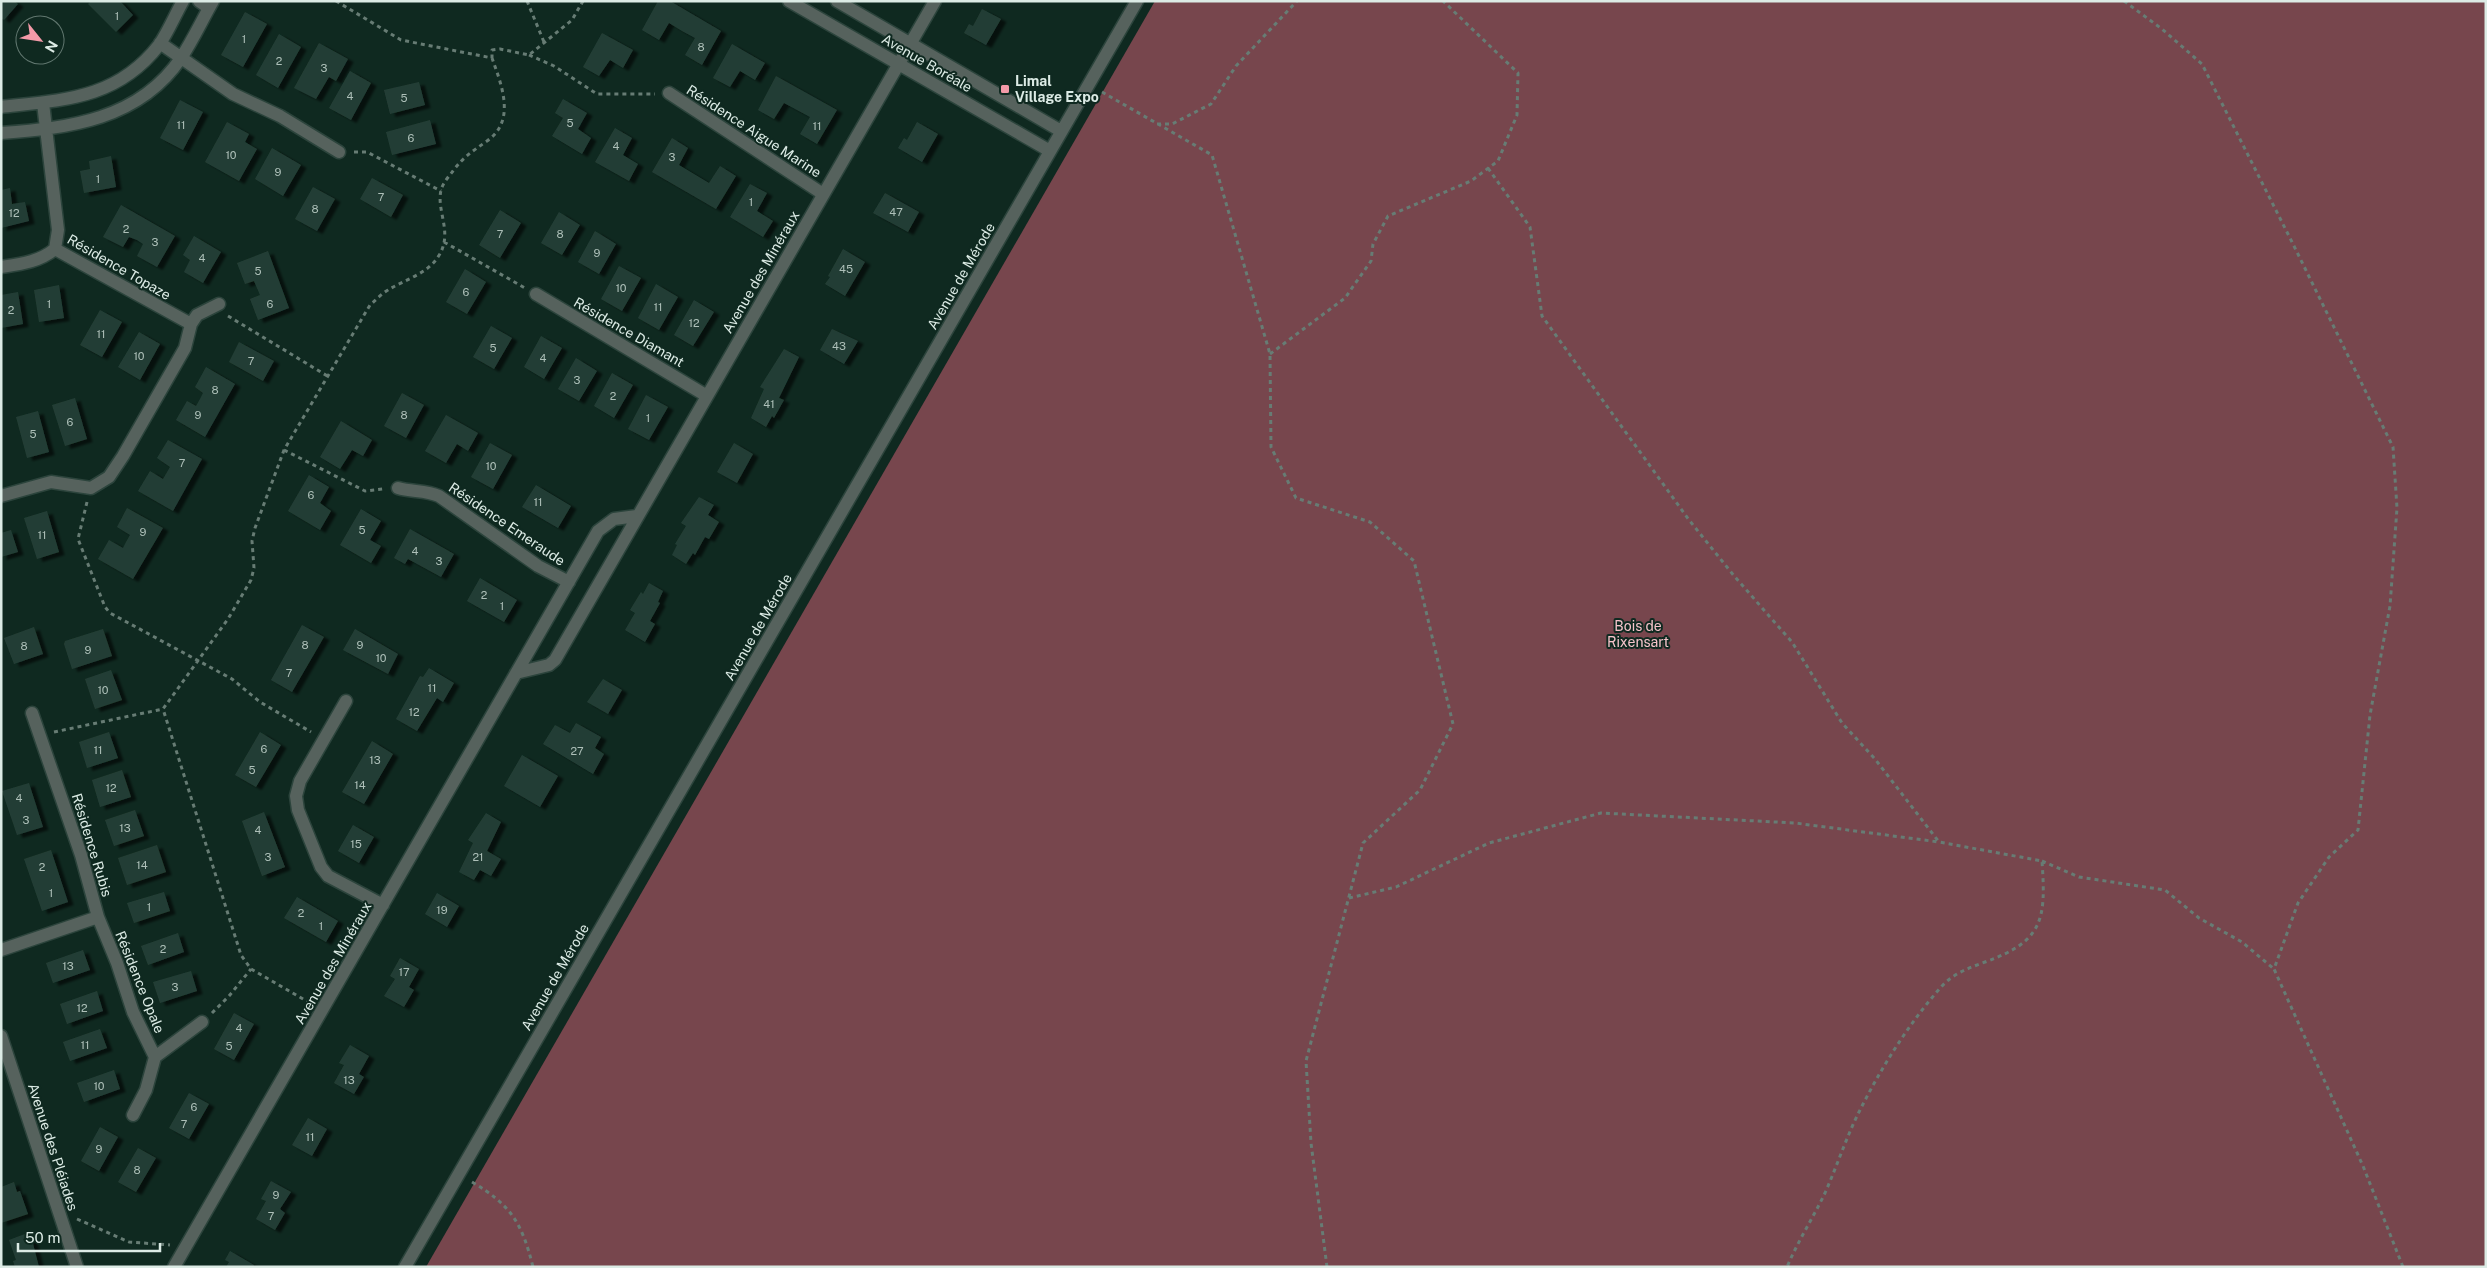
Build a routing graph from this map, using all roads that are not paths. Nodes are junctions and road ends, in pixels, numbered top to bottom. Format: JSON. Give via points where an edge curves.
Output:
{"nodes":[{"id":1,"x":183,"y":1,"type":"edge"},
{"id":2,"x":790,"y":1,"type":"edge"},
{"id":3,"x":837,"y":1,"type":"edge"},
{"id":4,"x":935,"y":1,"type":"edge"},
{"id":5,"x":1137,"y":1,"type":"edge"},
{"id":6,"x":207,"y":4,"type":"edge"},
{"id":7,"x":160,"y":43,"type":"junction"},
{"id":8,"x":911,"y":44,"type":"junction"},
{"id":9,"x":181,"y":58,"type":"junction"},
{"id":10,"x":899,"y":65,"type":"junction"},
{"id":11,"x":669,"y":93,"type":"road end"},
{"id":12,"x":43,"y":103,"type":"junction"},
{"id":13,"x":1,"y":108,"type":"edge"},
{"id":14,"x":45,"y":130,"type":"junction"},
{"id":15,"x":1061,"y":131,"type":"junction"},
{"id":16,"x":1,"y":134,"type":"edge"},
{"id":17,"x":1050,"y":150,"type":"junction"},
{"id":18,"x":338,"y":152,"type":"road end"},
{"id":19,"x":823,"y":194,"type":"junction"},
{"id":20,"x":55,"y":249,"type":"junction"},
{"id":21,"x":1,"y":267,"type":"edge"},
{"id":22,"x":536,"y":294,"type":"road end"},
{"id":23,"x":218,"y":304,"type":"road end"},
{"id":24,"x":191,"y":324,"type":"junction"},
{"id":25,"x":707,"y":396,"type":"junction"},
{"id":26,"x":398,"y":488,"type":"road end"},
{"id":27,"x":1,"y":496,"type":"edge"},
{"id":28,"x":637,"y":516,"type":"junction"},
{"id":29,"x":569,"y":582,"type":"junction"},
{"id":30,"x":516,"y":673,"type":"junction"},
{"id":31,"x":346,"y":701,"type":"dead end"},
{"id":32,"x":32,"y":714,"type":"dead end"},
{"id":33,"x":383,"y":905,"type":"junction"},
{"id":34,"x":98,"y":917,"type":"junction"},
{"id":35,"x":1,"y":950,"type":"edge"},
{"id":36,"x":202,"y":1022,"type":"road end"},
{"id":37,"x":1,"y":1036,"type":"edge"},
{"id":38,"x":155,"y":1057,"type":"junction"},
{"id":39,"x":133,"y":1115,"type":"dead end"},
{"id":40,"x":77,"y":1267,"type":"edge"},
{"id":41,"x":174,"y":1267,"type":"edge"},
{"id":42,"x":405,"y":1267,"type":"edge"}],
"edges":[{"from":1,"to":7,"type":"street"},
{"from":2,"to":10,"type":"street","name":"Avenue Boréale"},
{"from":3,"to":8,"type":"street","name":"Avenue Boréale"},
{"from":4,"to":8,"type":"street","name":"Avenue des Minéraux"},
{"from":5,"to":15,"type":"street","name":"Avenue de Mérode"},
{"from":6,"to":9,"type":"street"},
{"from":7,"to":9,"type":"street"},
{"from":7,"to":12,"type":"street","via":[[138,68],[107,88],[94,94]]},
{"from":8,"to":10,"type":"street","name":"Avenue des Minéraux"},
{"from":8,"to":15,"type":"street","name":"Avenue Boréale"},
{"from":9,"to":14,"type":"street","via":[[156,85],[130,105],[92,121]]},
{"from":9,"to":18,"type":"street","via":[[233,94],[280,116]]},
{"from":10,"to":17,"type":"street","name":"Avenue Boréale"},
{"from":10,"to":19,"type":"street","name":"Avenue des Minéraux"},
{"from":11,"to":19,"type":"street","name":"Résidence Aigue Marine"},
{"from":12,"to":13,"type":"street"},
{"from":12,"to":14,"type":"street","name":"Résidence Topaze"},
{"from":14,"to":16,"type":"street"},
{"from":14,"to":20,"type":"street","name":"Résidence Topaze","via":[[58,230]]},
{"from":15,"to":17,"type":"street","name":"Avenue de Mérode"},
{"from":17,"to":42,"type":"street","name":"Avenue de Mérode"},
{"from":19,"to":25,"type":"street","name":"Avenue des Minéraux"},
{"from":20,"to":21,"type":"street","via":[[36,261]]},
{"from":20,"to":24,"type":"street","name":"Résidence Topaze"},
{"from":22,"to":25,"type":"street","name":"Résidence Diamant"},
{"from":23,"to":24,"type":"street"},
{"from":24,"to":27,"type":"street","via":[[185,348],[109,477],[91,488],[51,482]]},
{"from":25,"to":28,"type":"street","name":"Avenue des Minéraux"},
{"from":26,"to":29,"type":"street","name":"Résidence Emeraude","via":[[440,496],[531,561]]},
{"from":28,"to":29,"type":"street","name":"Avenue des Minéraux","via":[[606,523],[598,531]]},
{"from":28,"to":30,"type":"street","name":"Avenue des Minéraux","via":[[555,660],[549,665]]},
{"from":29,"to":30,"type":"street","name":"Avenue des Minéraux"},
{"from":30,"to":33,"type":"street","name":"Avenue des Minéraux"},
{"from":31,"to":33,"type":"street","via":[[300,781],[296,796],[298,810],[321,867],[328,876]]},
{"from":32,"to":34,"type":"street","name":"Résidence Rubis","via":[[81,854]]},
{"from":33,"to":41,"type":"street","name":"Avenue des Minéraux"},
{"from":34,"to":35,"type":"street","name":"Résidence Rubis"},
{"from":34,"to":38,"type":"street","name":"Résidence Opale","via":[[133,1012]]},
{"from":36,"to":38,"type":"street","name":"Résidence Opale"},
{"from":37,"to":40,"type":"street","name":"Avenue des Pléiades"},
{"from":38,"to":39,"type":"street","via":[[146,1090]]}]}
